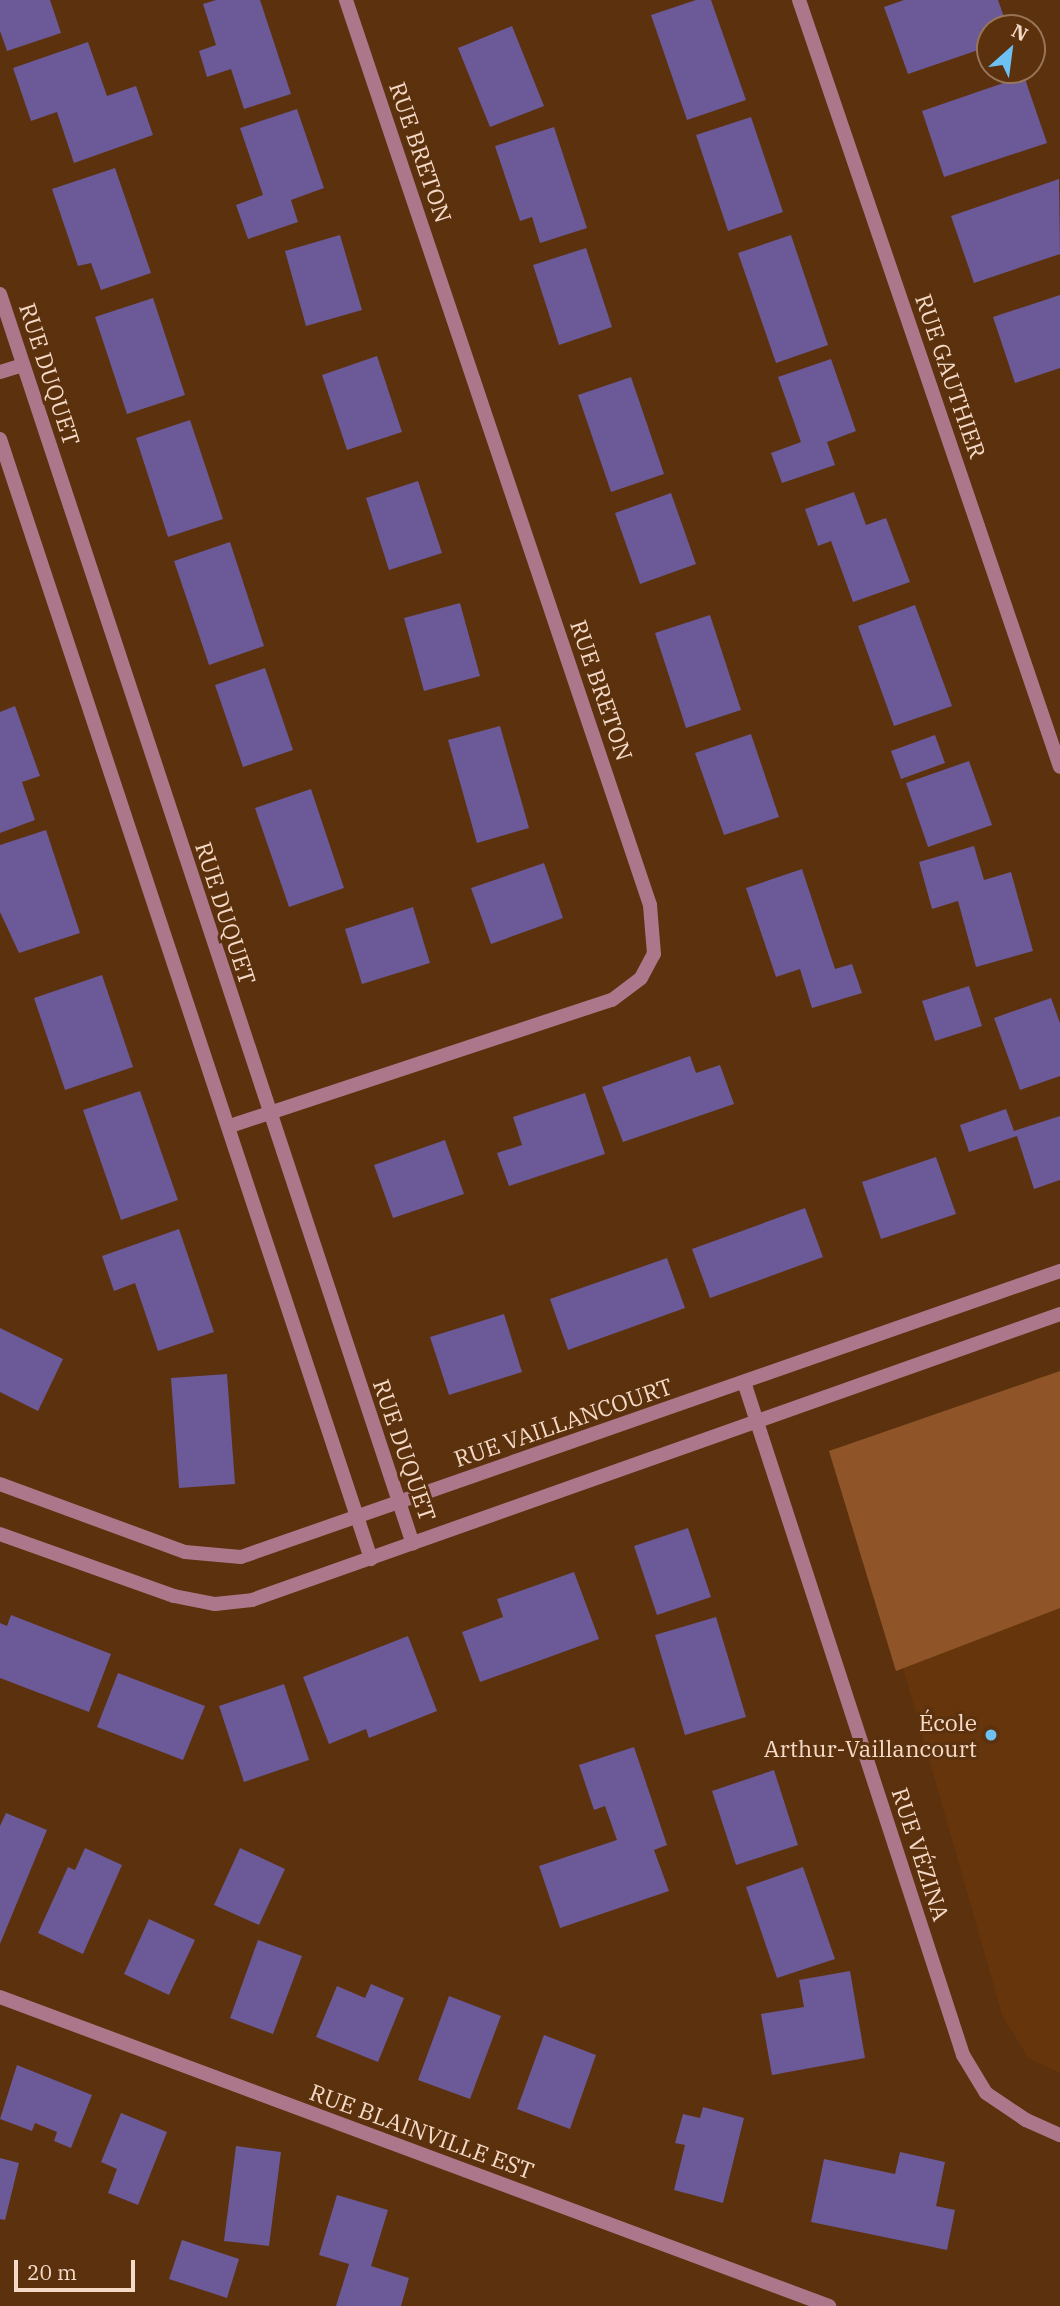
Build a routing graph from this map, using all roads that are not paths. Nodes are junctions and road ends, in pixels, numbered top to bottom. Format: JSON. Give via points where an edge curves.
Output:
{"nodes":[{"id":1,"x":346,"y":0,"type":"edge"},
{"id":2,"x":799,"y":0,"type":"edge"},
{"id":3,"x":0,"y":293,"type":"edge"},
{"id":4,"x":4,"y":321,"type":"edge"},
{"id":5,"x":23,"y":365,"type":"junction"},
{"id":6,"x":0,"y":372,"type":"edge"},
{"id":7,"x":0,"y":439,"type":"edge"},
{"id":8,"x":1060,"y":767,"type":"edge"},
{"id":9,"x":268,"y":1114,"type":"junction"},
{"id":10,"x":230,"y":1126,"type":"junction"},
{"id":11,"x":1060,"y":1271,"type":"edge"},
{"id":12,"x":1060,"y":1314,"type":"edge"},
{"id":13,"x":744,"y":1382,"type":"junction"},
{"id":14,"x":759,"y":1422,"type":"junction"},
{"id":15,"x":0,"y":1484,"type":"edge"},
{"id":16,"x":399,"y":1503,"type":"junction"},
{"id":17,"x":358,"y":1517,"type":"junction"},
{"id":18,"x":0,"y":1534,"type":"edge"},
{"id":19,"x":413,"y":1544,"type":"junction"},
{"id":20,"x":371,"y":1559,"type":"junction"},
{"id":21,"x":0,"y":1997,"type":"edge"},
{"id":22,"x":1060,"y":2135,"type":"edge"},
{"id":23,"x":821,"y":2305,"type":"edge"}],
"edges":[{"from":1,"to":9,"type":"street","name":"RUE BRETON","via":[[650,905],[655,941],[649,968],[612,1000]]},
{"from":2,"to":8,"type":"street","name":"RUE GAUTHIER"},
{"from":3,"to":4,"type":"street","name":"RUE DUQUET"},
{"from":4,"to":5,"type":"street","name":"RUE DUQUET"},
{"from":5,"to":6,"type":"street"},
{"from":5,"to":9,"type":"street","name":"RUE DUQUET"},
{"from":7,"to":10,"type":"street"},
{"from":9,"to":10,"type":"street","name":"RUE BRETON"},
{"from":9,"to":16,"type":"street","name":"RUE DUQUET"},
{"from":10,"to":17,"type":"street"},
{"from":11,"to":13,"type":"street","name":"RUE VAILLANCOURT"},
{"from":12,"to":14,"type":"street"},
{"from":13,"to":14,"type":"street","name":"RUE VÉZINA"},
{"from":13,"to":16,"type":"street","name":"RUE VAILLANCOURT"},
{"from":14,"to":19,"type":"street"},
{"from":14,"to":22,"type":"street","name":"RUE VÉZINA","via":[[963,2055],[986,2093],[1026,2120]]},
{"from":15,"to":17,"type":"street","name":"RUE VAILLANCOURT","via":[[185,1552],[228,1560]]},
{"from":16,"to":17,"type":"street","name":"RUE VAILLANCOURT"},
{"from":16,"to":19,"type":"street","name":"RUE DUQUET"},
{"from":17,"to":20,"type":"street"},
{"from":18,"to":20,"type":"street","via":[[174,1596],[215,1604],[252,1600]]},
{"from":19,"to":20,"type":"street"},
{"from":21,"to":23,"type":"street","name":"RUE BLAINVILLE EST"}]}
